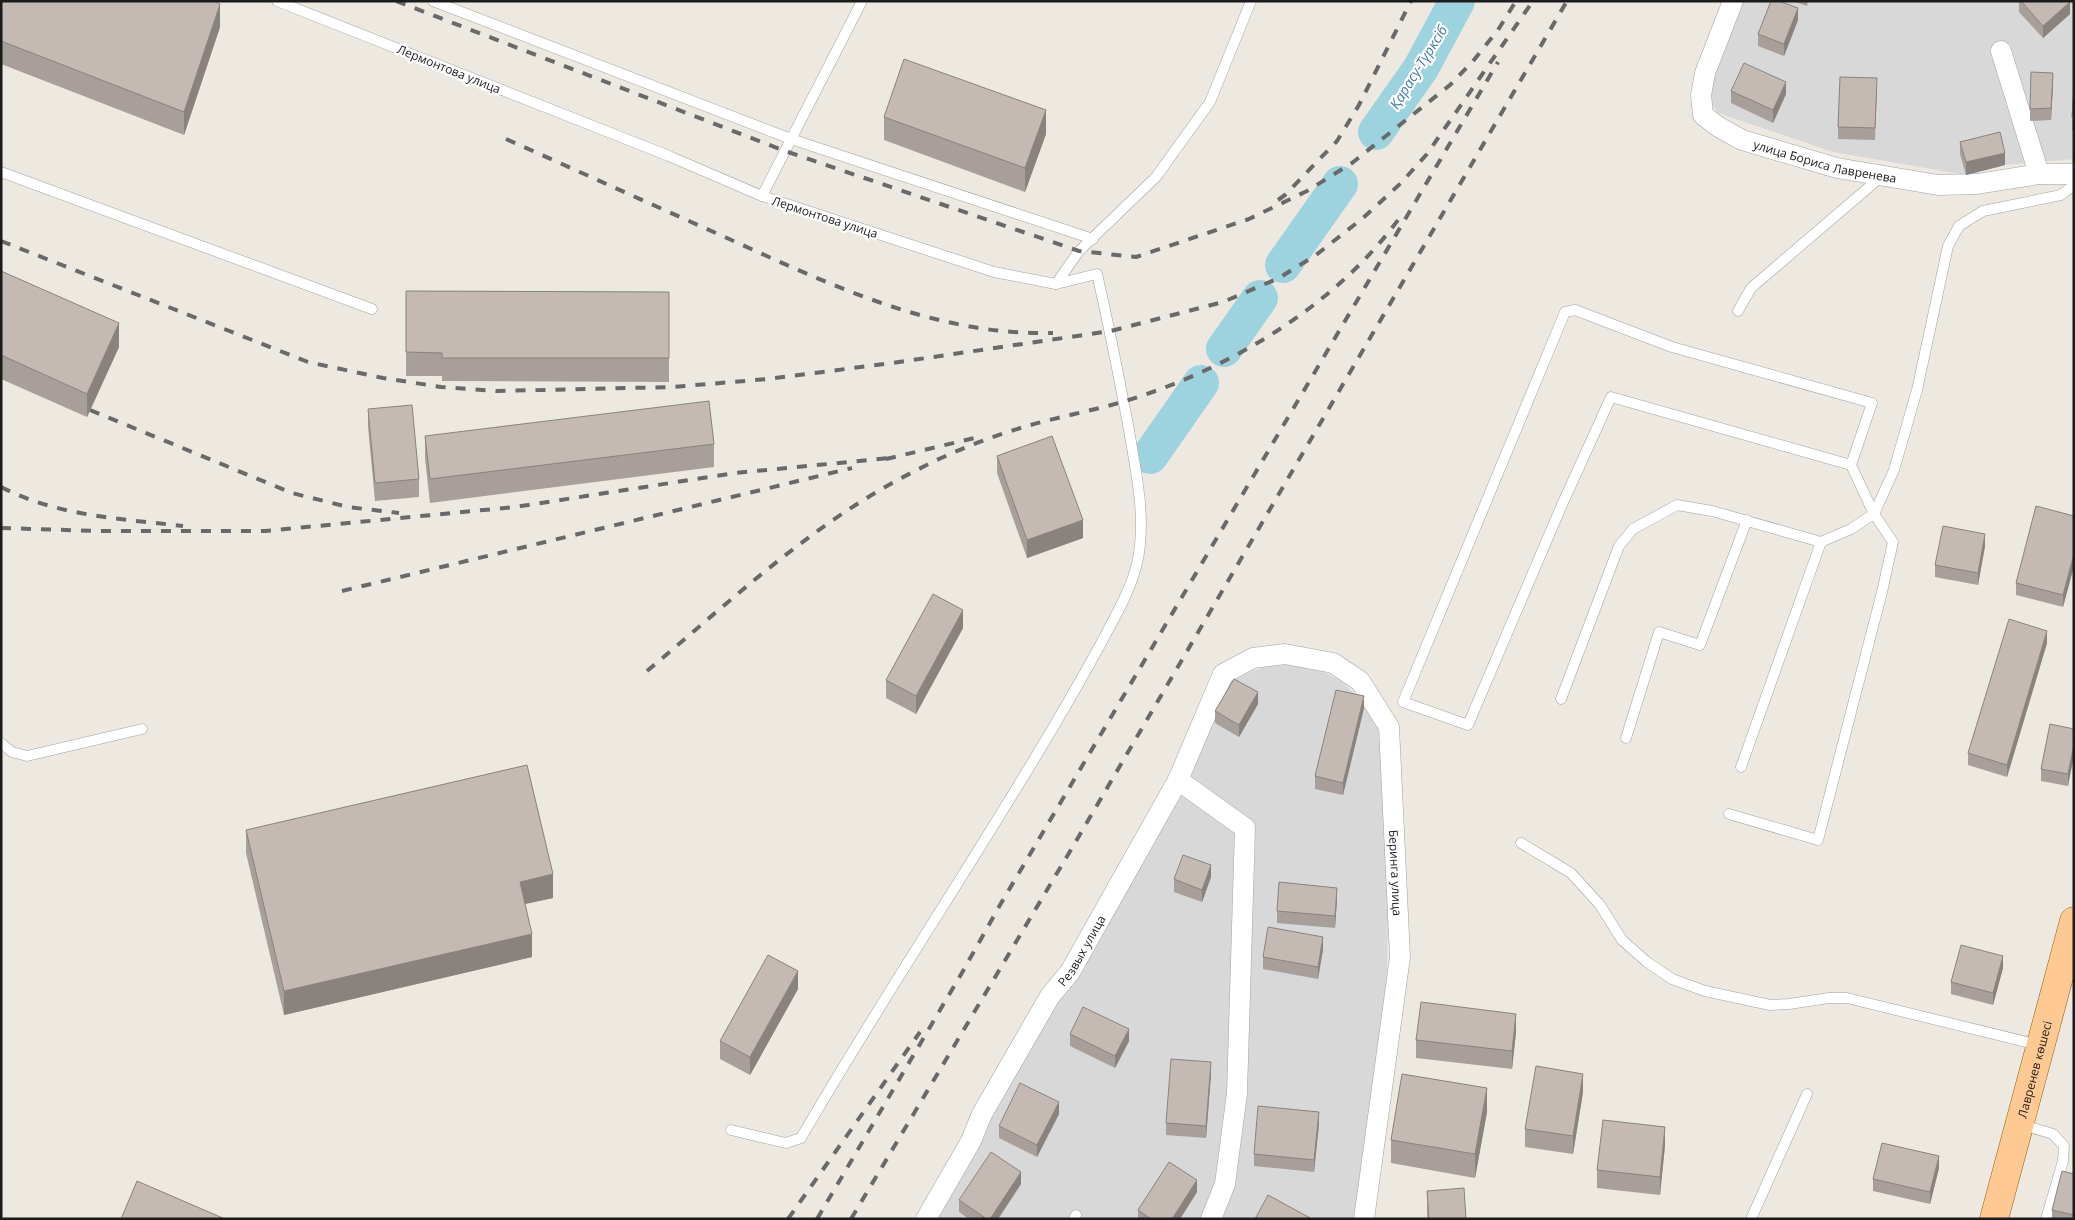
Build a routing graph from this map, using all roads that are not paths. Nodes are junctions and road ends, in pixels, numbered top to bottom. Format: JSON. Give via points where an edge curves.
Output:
{"nodes":[{"id":1,"x":277,"y":1,"type":"edge"},
{"id":2,"x":433,"y":1,"type":"edge"},
{"id":3,"x":862,"y":1,"type":"edge"},
{"id":4,"x":1251,"y":1,"type":"edge"},
{"id":5,"x":1733,"y":1,"type":"edge"},
{"id":6,"x":2001,"y":51,"type":"dead end"},
{"id":7,"x":791,"y":139,"type":"junction"},
{"id":8,"x":1,"y":172,"type":"edge"},
{"id":9,"x":2039,"y":174,"type":"junction"},
{"id":10,"x":2074,"y":174,"type":"edge"},
{"id":11,"x":1883,"y":176,"type":"junction"},
{"id":12,"x":2074,"y":186,"type":"edge"},
{"id":13,"x":762,"y":196,"type":"junction"},
{"id":14,"x":1093,"y":239,"type":"junction"},
{"id":15,"x":1056,"y":284,"type":"junction"},
{"id":16,"x":372,"y":309,"type":"dead end"},
{"id":17,"x":1738,"y":311,"type":"dead end"},
{"id":18,"x":1851,"y":465,"type":"junction"},
{"id":19,"x":1874,"y":514,"type":"junction"},
{"id":20,"x":1747,"y":520,"type":"junction"},
{"id":21,"x":1821,"y":542,"type":"junction"},
{"id":22,"x":1223,"y":674,"type":"joint"},
{"id":23,"x":1561,"y":698,"type":"dead end"},
{"id":24,"x":142,"y":729,"type":"dead end"},
{"id":25,"x":1626,"y":738,"type":"dead end"},
{"id":26,"x":1,"y":743,"type":"edge"},
{"id":27,"x":1741,"y":767,"type":"dead end"},
{"id":28,"x":1178,"y":780,"type":"junction"},
{"id":29,"x":1728,"y":814,"type":"dead end"},
{"id":30,"x":1520,"y":843,"type":"dead end"},
{"id":31,"x":2074,"y":921,"type":"edge"},
{"id":32,"x":2040,"y":1045,"type":"junction"},
{"id":33,"x":1807,"y":1094,"type":"dead end"},
{"id":34,"x":2019,"y":1124,"type":"junction"},
{"id":35,"x":731,"y":1130,"type":"dead end"},
{"id":36,"x":926,"y":1219,"type":"edge"},
{"id":37,"x":1211,"y":1219,"type":"edge"},
{"id":38,"x":1364,"y":1219,"type":"edge"},
{"id":39,"x":1751,"y":1219,"type":"edge"},
{"id":40,"x":1994,"y":1219,"type":"edge"},
{"id":41,"x":2046,"y":1219,"type":"edge"}],
"edges":[{"from":1,"to":13,"type":"lane","name":"Лермонтова улица"},
{"from":2,"to":7,"type":"lane"},
{"from":3,"to":7,"type":"lane"},
{"from":4,"to":14,"type":"lane","via":[[1210,102],[1156,178]]},
{"from":5,"to":11,"type":"street","name":"улица Бориса Лавренева","via":[[1705,73],[1703,115],[1742,140],[1838,168]]},
{"from":6,"to":9,"type":"street"},
{"from":7,"to":13,"type":"lane"},
{"from":7,"to":14,"type":"lane"},
{"from":8,"to":16,"type":"lane"},
{"from":9,"to":10,"type":"street","name":"улица Бориса Лавренева"},
{"from":9,"to":11,"type":"street","name":"улица Бориса Лавренева","via":[[1977,184],[1938,185]]},
{"from":11,"to":17,"type":"lane","via":[[1752,288]]},
{"from":12,"to":19,"type":"lane","via":[[2061,195],[1983,211],[1960,226],[1948,246],[1917,390],[1894,470]]},
{"from":13,"to":15,"type":"lane","name":"Лермонтова улица","via":[[994,272]]},
{"from":14,"to":15,"type":"lane","via":[[1079,251]]},
{"from":15,"to":35,"type":"lane","via":[[1096,274],[1111,331],[1140,499],[1138,560],[1130,586],[1089,666],[1030,767],[854,1046],[801,1138],[786,1143]]},
{"from":18,"to":18,"type":"lane","via":[[1872,403],[1672,347],[1575,310],[1566,312],[1403,702],[1468,725],[1611,397]]},
{"from":18,"to":19,"type":"lane"},
{"from":19,"to":21,"type":"lane"},
{"from":19,"to":29,"type":"lane","via":[[1893,542],[1818,840]]},
{"from":20,"to":21,"type":"lane"},
{"from":20,"to":23,"type":"lane","via":[[1677,505],[1633,529],[1619,546]]},
{"from":20,"to":25,"type":"lane","via":[[1700,645],[1659,632]]},
{"from":21,"to":27,"type":"lane"},
{"from":22,"to":28,"type":"street","name":"Резвых улица"},
{"from":22,"to":38,"type":"street","name":"Беринга улица","via":[[1253,658],[1286,654],[1333,664],[1360,681],[1389,727],[1400,957]]},
{"from":24,"to":26,"type":"lane","via":[[27,756],[12,752]]},
{"from":28,"to":36,"type":"street","name":"Резвых улица","via":[[1070,972],[1050,996],[982,1114],[971,1142]]},
{"from":28,"to":37,"type":"street","via":[[1245,828],[1237,1094],[1225,1184]]},
{"from":30,"to":32,"type":"lane","via":[[1571,873],[1600,905],[1622,940],[1672,979],[1705,991],[1770,1005],[1847,998]]},
{"from":31,"to":32,"type":"main road","name":"Лавренев көшесі"},
{"from":32,"to":34,"type":"main road","name":"Лавренев көшесі"},
{"from":33,"to":39,"type":"lane"},
{"from":34,"to":40,"type":"main road","name":"Лавренев көшесі"},
{"from":34,"to":41,"type":"lane","via":[[2052,1134],[2064,1146],[2063,1161]]}]}
